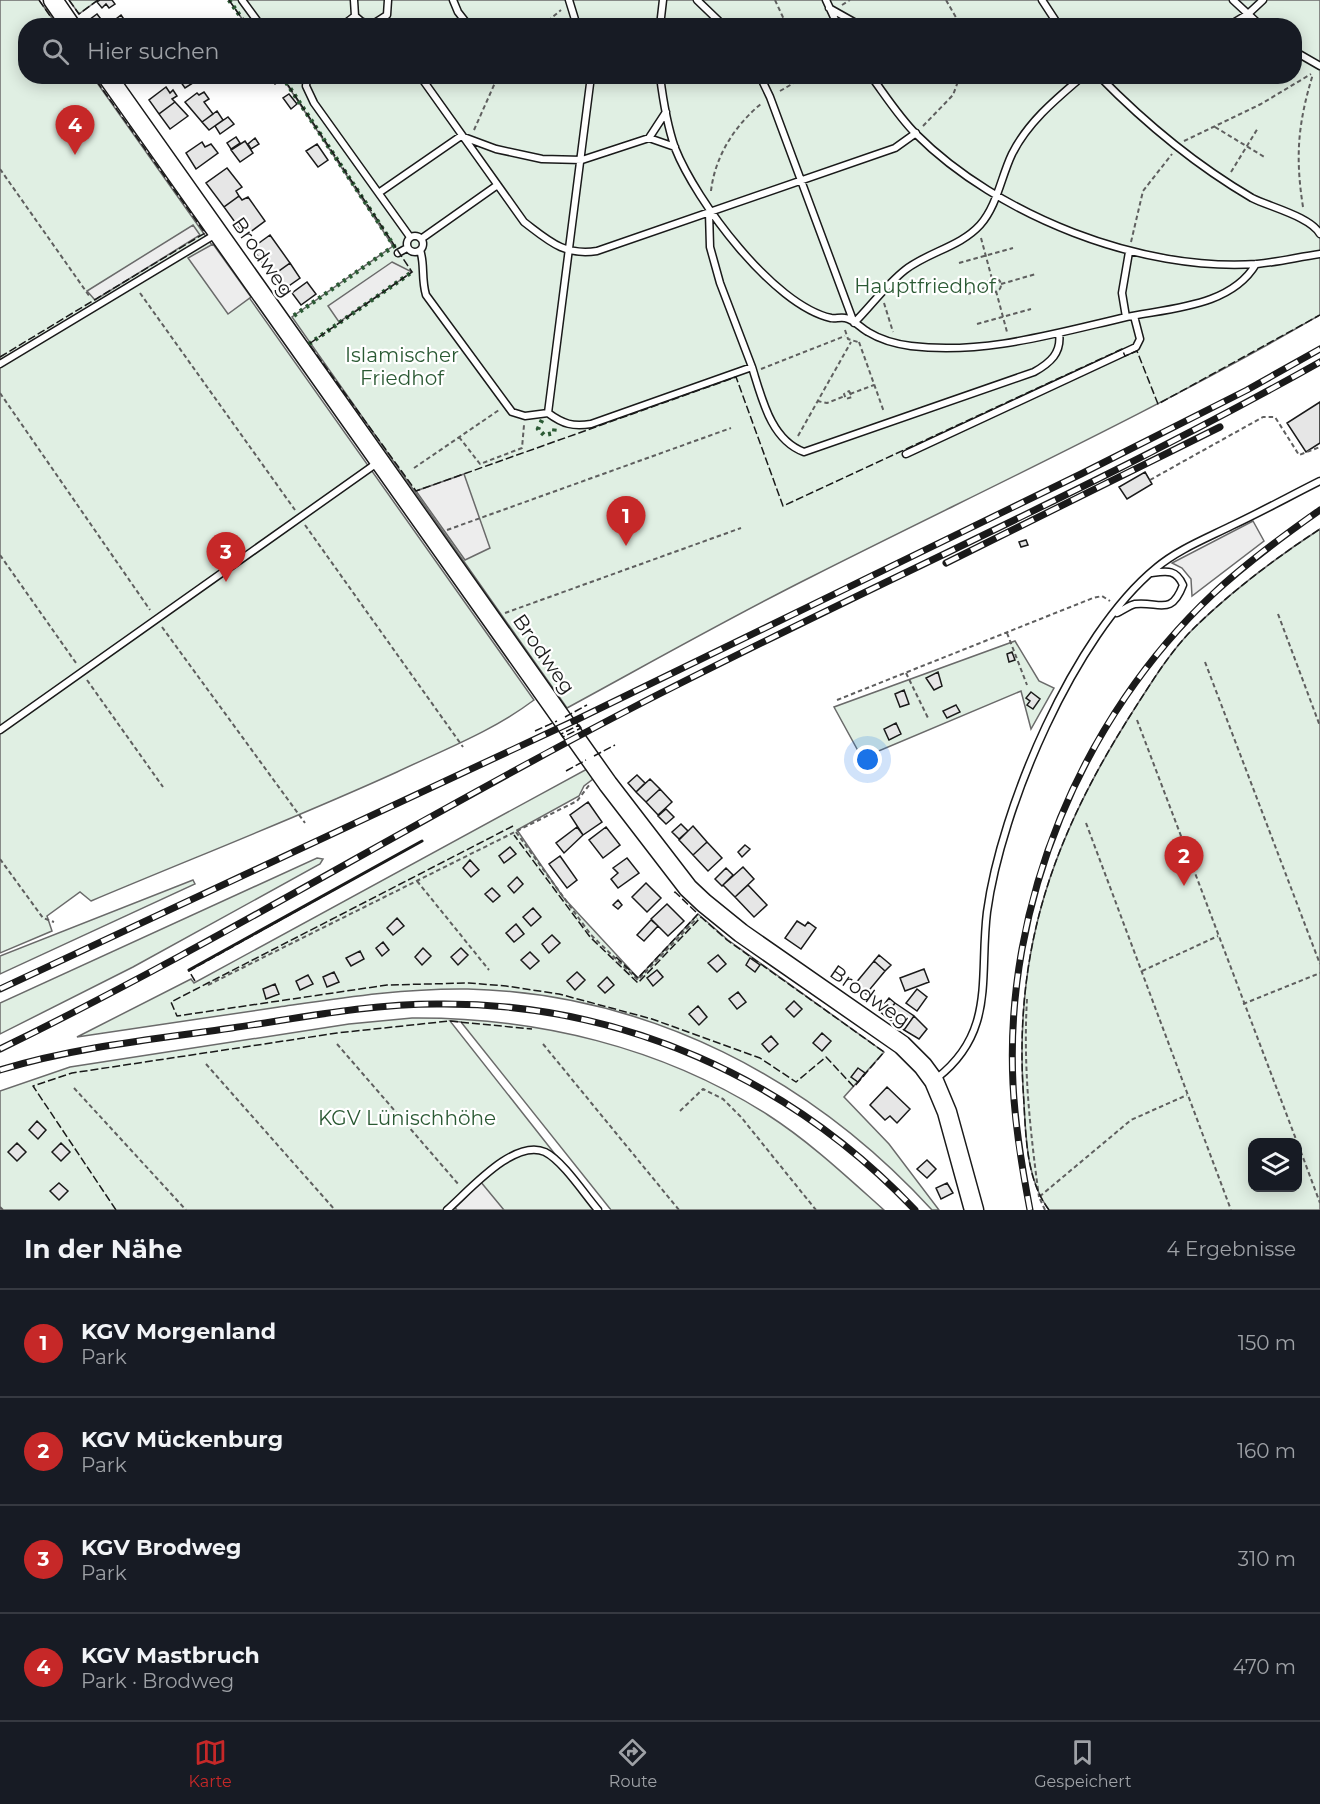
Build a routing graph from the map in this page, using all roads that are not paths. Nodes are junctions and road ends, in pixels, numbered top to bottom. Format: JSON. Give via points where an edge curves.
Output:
{"nodes":[{"id":1,"x":53,"y":0,"type":"edge"},
{"id":2,"x":242,"y":0,"type":"edge"},
{"id":3,"x":354,"y":0,"type":"edge"},
{"id":4,"x":387,"y":0,"type":"edge"},
{"id":5,"x":453,"y":0,"type":"edge"},
{"id":6,"x":663,"y":0,"type":"edge"},
{"id":7,"x":697,"y":0,"type":"edge"},
{"id":8,"x":826,"y":0,"type":"edge"},
{"id":9,"x":1042,"y":0,"type":"edge"},
{"id":10,"x":1233,"y":0,"type":"edge"},
{"id":11,"x":1263,"y":0,"type":"edge"},
{"id":12,"x":569,"y":1,"type":"edge"},
{"id":13,"x":829,"y":8,"type":"junction"},
{"id":14,"x":1248,"y":14,"type":"junction"},
{"id":15,"x":355,"y":16,"type":"junction"},
{"id":16,"x":65,"y":18,"type":"edge"},
{"id":17,"x":255,"y":18,"type":"edge"},
{"id":18,"x":352,"y":18,"type":"edge"},
{"id":19,"x":357,"y":18,"type":"edge"},
{"id":20,"x":386,"y":18,"type":"edge"},
{"id":21,"x":463,"y":18,"type":"edge"},
{"id":22,"x":574,"y":18,"type":"edge"},
{"id":23,"x":661,"y":18,"type":"edge"},
{"id":24,"x":716,"y":18,"type":"edge"},
{"id":25,"x":834,"y":18,"type":"edge"},
{"id":26,"x":847,"y":18,"type":"edge"},
{"id":27,"x":1054,"y":18,"type":"edge"},
{"id":28,"x":1241,"y":18,"type":"edge"},
{"id":29,"x":1252,"y":18,"type":"edge"},
{"id":30,"x":1302,"y":56,"type":"edge"},
{"id":31,"x":1320,"y":66,"type":"edge"},
{"id":32,"x":113,"y":84,"type":"edge"},
{"id":33,"x":306,"y":84,"type":"edge"},
{"id":34,"x":425,"y":84,"type":"edge"},
{"id":35,"x":590,"y":84,"type":"edge"},
{"id":36,"x":661,"y":84,"type":"edge"},
{"id":37,"x":764,"y":84,"type":"edge"},
{"id":38,"x":877,"y":84,"type":"edge"},
{"id":39,"x":1074,"y":84,"type":"edge"},
{"id":40,"x":1106,"y":84,"type":"edge"},
{"id":41,"x":666,"y":112,"type":"junction"},
{"id":42,"x":916,"y":134,"type":"junction"},
{"id":43,"x":461,"y":136,"type":"junction"},
{"id":44,"x":649,"y":138,"type":"junction"},
{"id":45,"x":675,"y":147,"type":"junction"},
{"id":46,"x":582,"y":160,"type":"junction"},
{"id":47,"x":801,"y":180,"type":"junction"},
{"id":48,"x":496,"y":186,"type":"junction"},
{"id":49,"x":380,"y":192,"type":"junction"},
{"id":50,"x":996,"y":195,"type":"junction"},
{"id":51,"x":709,"y":212,"type":"junction"},
{"id":52,"x":218,"y":233,"type":"junction"},
{"id":53,"x":1320,"y":234,"type":"edge"},
{"id":54,"x":410,"y":237,"type":"junction"},
{"id":55,"x":421,"y":239,"type":"junction"},
{"id":56,"x":407,"y":248,"type":"junction"},
{"id":57,"x":420,"y":250,"type":"junction"},
{"id":58,"x":569,"y":252,"type":"junction"},
{"id":59,"x":1129,"y":252,"type":"junction"},
{"id":60,"x":398,"y":253,"type":"dead end"},
{"id":61,"x":1320,"y":254,"type":"edge"},
{"id":62,"x":1256,"y":264,"type":"junction"},
{"id":63,"x":1134,"y":316,"type":"junction"},
{"id":64,"x":1125,"y":317,"type":"junction"},
{"id":65,"x":854,"y":323,"type":"junction"},
{"id":66,"x":1059,"y":333,"type":"junction"},
{"id":67,"x":0,"y":364,"type":"edge"},
{"id":68,"x":753,"y":370,"type":"junction"},
{"id":69,"x":548,"y":413,"type":"junction"},
{"id":70,"x":906,"y":454,"type":"dead end"},
{"id":71,"x":380,"y":461,"type":"junction"},
{"id":72,"x":1320,"y":481,"type":"edge"},
{"id":73,"x":1151,"y":573,"type":"junction"},
{"id":74,"x":1114,"y":614,"type":"junction"},
{"id":75,"x":0,"y":730,"type":"edge"},
{"id":76,"x":934,"y":1081,"type":"junction"},
{"id":77,"x":447,"y":1210,"type":"edge"},
{"id":78,"x":598,"y":1210,"type":"edge"},
{"id":79,"x":974,"y":1210,"type":"edge"}],
"edges":[{"from":1,"to":16,"type":"street"},
{"from":2,"to":17,"type":"lane"},
{"from":3,"to":15,"type":"lane"},
{"from":4,"to":20,"type":"lane"},
{"from":5,"to":21,"type":"lane"},
{"from":6,"to":23,"type":"lane"},
{"from":7,"to":24,"type":"lane"},
{"from":8,"to":13,"type":"lane"},
{"from":9,"to":27,"type":"lane"},
{"from":10,"to":14,"type":"lane"},
{"from":11,"to":14,"type":"lane"},
{"from":12,"to":22,"type":"lane"},
{"from":13,"to":25,"type":"lane"},
{"from":13,"to":26,"type":"lane"},
{"from":14,"to":28,"type":"lane"},
{"from":14,"to":29,"type":"lane"},
{"from":15,"to":18,"type":"lane"},
{"from":15,"to":19,"type":"lane"},
{"from":30,"to":31,"type":"lane"},
{"from":32,"to":52,"type":"street","name":"Brodweg"},
{"from":33,"to":49,"type":"lane","via":[[314,103]]},
{"from":34,"to":43,"type":"lane"},
{"from":35,"to":46,"type":"lane"},
{"from":36,"to":41,"type":"lane"},
{"from":37,"to":47,"type":"lane"},
{"from":38,"to":42,"type":"lane"},
{"from":39,"to":50,"type":"lane","via":[[1024,134]]},
{"from":40,"to":53,"type":"lane","via":[[1176,149],[1262,203],[1305,220]]},
{"from":41,"to":44,"type":"lane"},
{"from":41,"to":45,"type":"lane"},
{"from":42,"to":47,"type":"lane","via":[[895,148]]},
{"from":42,"to":50,"type":"lane"},
{"from":43,"to":46,"type":"lane","via":[[542,159]]},
{"from":43,"to":48,"type":"lane"},
{"from":43,"to":49,"type":"lane"},
{"from":44,"to":45,"type":"lane"},
{"from":44,"to":46,"type":"lane"},
{"from":45,"to":51,"type":"lane"},
{"from":46,"to":58,"type":"lane"},
{"from":47,"to":51,"type":"lane"},
{"from":47,"to":65,"type":"lane"},
{"from":48,"to":55,"type":"lane"},
{"from":48,"to":58,"type":"lane","via":[[524,222]]},
{"from":49,"to":54,"type":"lane"},
{"from":50,"to":59,"type":"lane","via":[[1041,219]]},
{"from":50,"to":65,"type":"lane","via":[[978,227],[905,270]]},
{"from":51,"to":58,"type":"lane","via":[[597,251]]},
{"from":51,"to":65,"type":"lane","via":[[739,249],[785,292],[831,318],[846,318]]},
{"from":51,"to":68,"type":"lane","via":[[710,247],[720,283]]},
{"from":52,"to":67,"type":"lane"},
{"from":52,"to":71,"type":"street","name":"Brodweg"},
{"from":54,"to":55,"type":"lane"},
{"from":54,"to":56,"type":"lane"},
{"from":55,"to":57,"type":"lane"},
{"from":56,"to":57,"type":"lane"},
{"from":56,"to":60,"type":"lane"},
{"from":57,"to":69,"type":"lane","via":[[421,281],[426,295],[506,405],[512,412],[525,416]]},
{"from":58,"to":69,"type":"lane"},
{"from":59,"to":62,"type":"lane"},
{"from":59,"to":64,"type":"lane","via":[[1122,293]]},
{"from":61,"to":62,"type":"lane"},
{"from":62,"to":63,"type":"lane","via":[[1249,276],[1214,298]]},
{"from":63,"to":64,"type":"lane"},
{"from":63,"to":70,"type":"lane","via":[[1140,339],[1136,347]]},
{"from":64,"to":66,"type":"lane"},
{"from":65,"to":66,"type":"lane","via":[[882,339],[945,348],[1010,343]]},
{"from":66,"to":68,"type":"lane","via":[[1060,342],[1048,364],[804,452],[791,448],[773,425]]},
{"from":68,"to":69,"type":"lane","via":[[591,424],[575,427]]},
{"from":71,"to":75,"type":"lane"},
{"from":71,"to":76,"type":"street","name":"Brodweg","via":[[602,776],[688,888],[707,906],[902,1045]]},
{"from":72,"to":73,"type":"lane","via":[[1207,538]]},
{"from":73,"to":74,"type":"lane"},
{"from":73,"to":74,"type":"lane","via":[[1169,570],[1178,575],[1183,585],[1178,597],[1169,605],[1135,604]]},
{"from":74,"to":76,"type":"lane","via":[[1069,682],[1019,788],[988,910],[981,1014],[958,1056]]},
{"from":76,"to":79,"type":"street","name":"Brodweg","via":[[947,1112]]},
{"from":77,"to":78,"type":"lane","via":[[510,1155],[536,1150],[557,1161]]}]}
